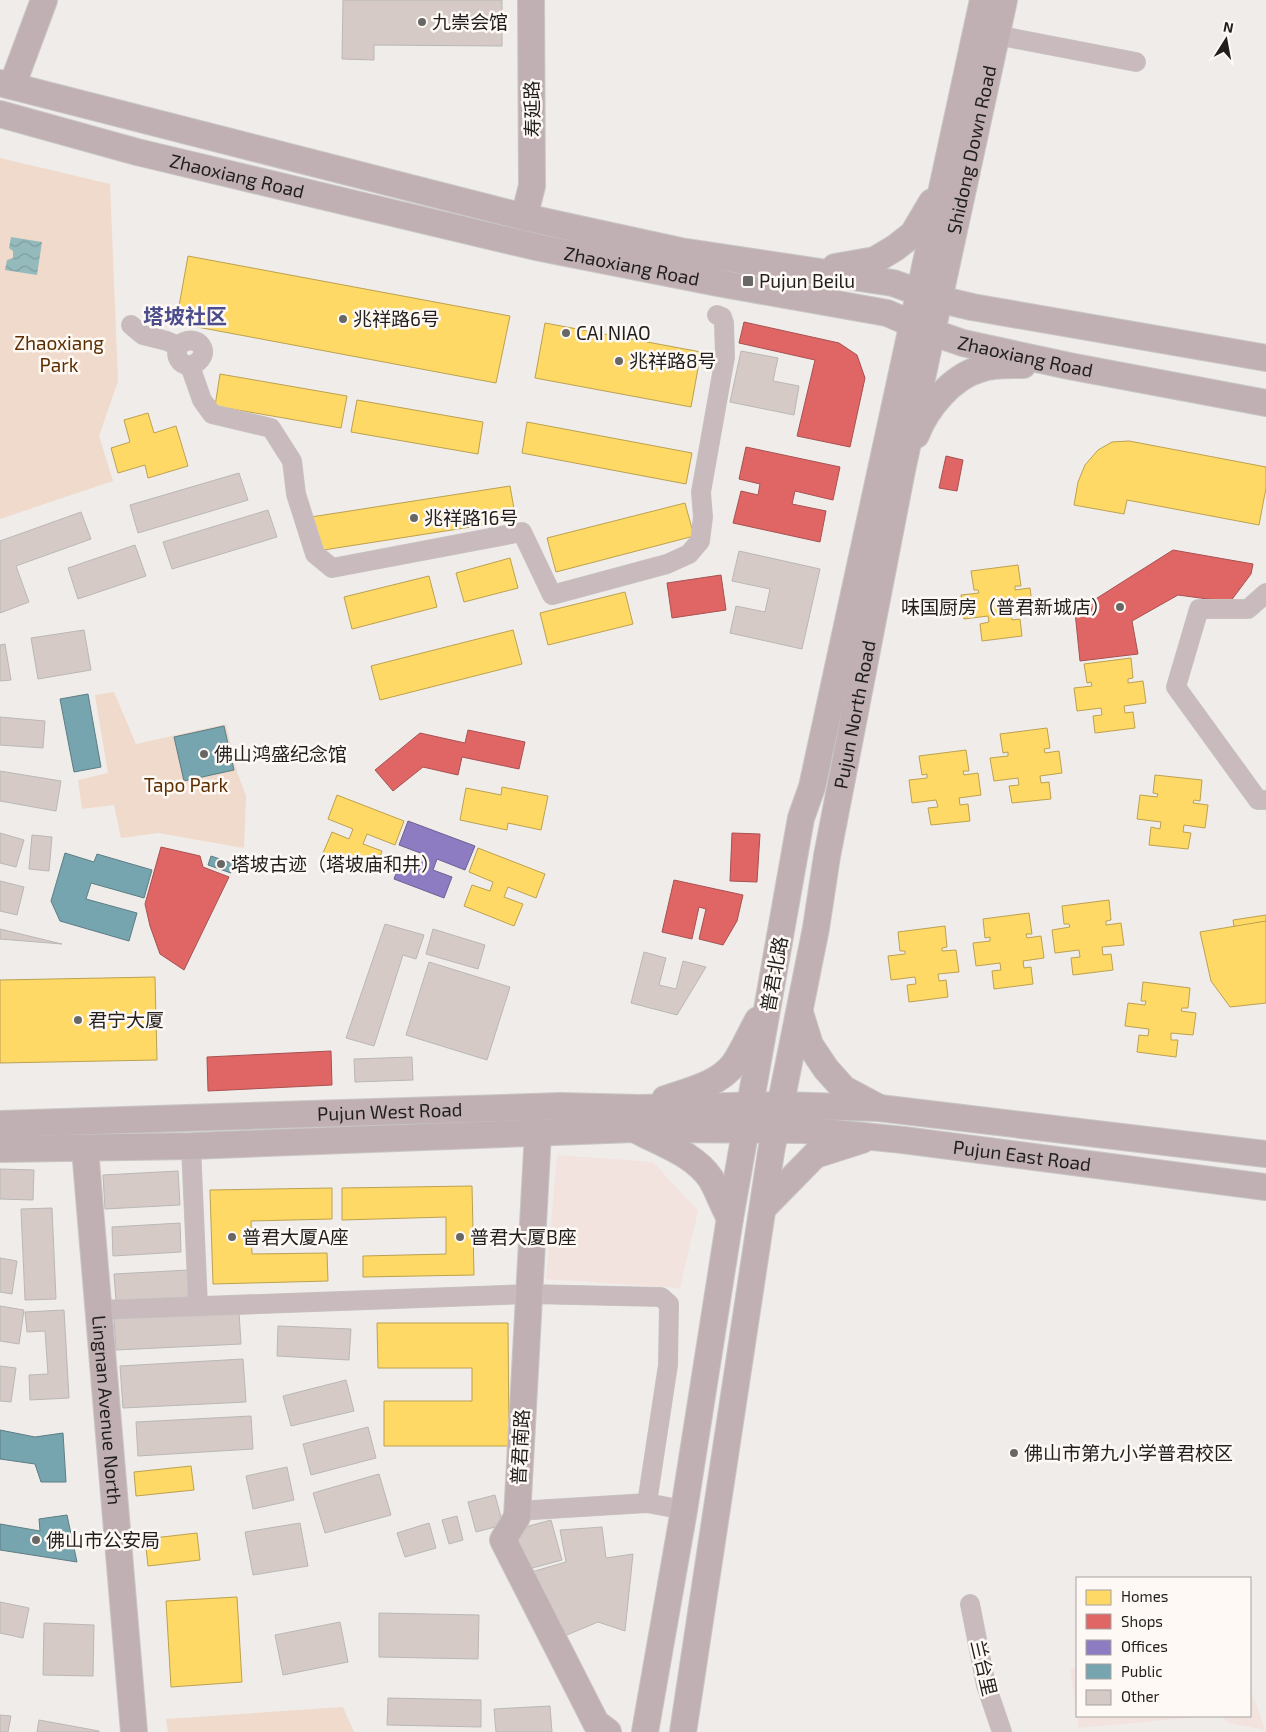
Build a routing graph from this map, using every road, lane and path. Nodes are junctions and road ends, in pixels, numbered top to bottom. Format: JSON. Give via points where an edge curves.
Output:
{"nodes":[{"id":1,"x":44,"y":0,"type":"edge"},
{"id":2,"x":532,"y":0,"type":"edge"},
{"id":3,"x":983,"y":0,"type":"edge"},
{"id":4,"x":1004,"y":0,"type":"edge"},
{"id":5,"x":996,"y":35,"type":"junction"},
{"id":6,"x":1136,"y":62,"type":"dead end"},
{"id":7,"x":6,"y":84,"type":"edge"},
{"id":8,"x":0,"y":114,"type":"edge"},
{"id":9,"x":947,"y":168,"type":"junction"},
{"id":10,"x":524,"y":217,"type":"junction"},
{"id":11,"x":792,"y":268,"type":"junction"},
{"id":12,"x":929,"y":295,"type":"junction"},
{"id":13,"x":717,"y":315,"type":"dead end"},
{"id":14,"x":132,"y":324,"type":"dead end"},
{"id":15,"x":922,"y":328,"type":"junction"},
{"id":16,"x":1266,"y":358,"type":"edge"},
{"id":17,"x":1069,"y":366,"type":"junction"},
{"id":18,"x":1266,"y":402,"type":"edge"},
{"id":19,"x":902,"y":470,"type":"junction"},
{"id":20,"x":1266,"y":593,"type":"edge"},
{"id":21,"x":1266,"y":800,"type":"edge"},
{"id":22,"x":770,"y":997,"type":"junction"},
{"id":23,"x":800,"y":1012,"type":"junction"},
{"id":24,"x":750,"y":1105,"type":"junction"},
{"id":25,"x":780,"y":1105,"type":"junction"},
{"id":26,"x":879,"y":1108,"type":"junction"},
{"id":27,"x":637,"y":1118,"type":"junction"},
{"id":28,"x":0,"y":1124,"type":"edge"},
{"id":29,"x":746,"y":1130,"type":"junction"},
{"id":30,"x":776,"y":1130,"type":"junction"},
{"id":31,"x":538,"y":1132,"type":"junction"},
{"id":32,"x":874,"y":1136,"type":"junction"},
{"id":33,"x":191,"y":1146,"type":"junction"},
{"id":34,"x":0,"y":1149,"type":"edge"},
{"id":35,"x":85,"y":1149,"type":"junction"},
{"id":36,"x":1266,"y":1154,"type":"edge"},
{"id":37,"x":1266,"y":1187,"type":"edge"},
{"id":38,"x":763,"y":1208,"type":"junction"},
{"id":39,"x":730,"y":1218,"type":"junction"},
{"id":40,"x":528,"y":1294,"type":"junction"},
{"id":41,"x":198,"y":1305,"type":"junction"},
{"id":42,"x":98,"y":1310,"type":"junction"},
{"id":43,"x":647,"y":1504,"type":"junction"},
{"id":44,"x":684,"y":1510,"type":"junction"},
{"id":45,"x":517,"y":1511,"type":"junction"},
{"id":46,"x":970,"y":1604,"type":"dead end"},
{"id":47,"x":134,"y":1732,"type":"edge"},
{"id":48,"x":608,"y":1732,"type":"edge"},
{"id":49,"x":645,"y":1732,"type":"edge"},
{"id":50,"x":683,"y":1732,"type":"edge"},
{"id":51,"x":1002,"y":1732,"type":"edge"}],
"edges":[{"from":1,"to":7,"type":"main road"},
{"from":2,"to":10,"type":"main road","name":"寿延路","via":[[532,186]]},
{"from":3,"to":9,"type":"main road","name":"Shidong Down Road"},
{"from":4,"to":5,"type":"main road","name":"Shidong Down Road"},
{"from":5,"to":6,"type":"street"},
{"from":5,"to":12,"type":"main road","name":"Shidong Down Road"},
{"from":7,"to":10,"type":"main road","name":"Zhaoxiang Road"},
{"from":8,"to":15,"type":"main road","name":"Zhaoxiang Road","via":[[137,152],[536,247],[886,313]]},
{"from":9,"to":11,"type":"main road","via":[[913,234],[895,248],[875,260],[840,266]]},
{"from":9,"to":12,"type":"main road","name":"Shidong Down Road"},
{"from":10,"to":11,"type":"main road","name":"Zhaoxiang Road","via":[[680,251]]},
{"from":11,"to":12,"type":"main road","name":"Zhaoxiang Road","via":[[894,282]]},
{"from":12,"to":15,"type":"main road","name":"Pujun North Road"},
{"from":12,"to":16,"type":"main road","name":"Zhaoxiang Road","via":[[972,307]]},
{"from":13,"to":14,"type":"street","via":[[724,323],[725,357],[700,492],[703,517],[700,541],[689,554],[667,564],[552,595],[522,532],[332,568],[315,554],[296,494],[292,461],[271,428],[212,414],[202,400],[190,366],[178,360],[178,346],[143,335]]},
{"from":15,"to":17,"type":"main road","name":"Zhaoxiang Road","via":[[963,343]]},
{"from":15,"to":19,"type":"main road","name":"Pujun North Road"},
{"from":15,"to":22,"type":"main road","name":"Pujun North Road","via":[[812,787],[801,818]]},
{"from":17,"to":18,"type":"main road","name":"Zhaoxiang Road"},
{"from":17,"to":19,"type":"main road","via":[[1003,365],[980,368],[959,378],[919,426]]},
{"from":19,"to":23,"type":"main road","name":"Pujun North Road","via":[[835,812]]},
{"from":20,"to":21,"type":"street","via":[[1248,609],[1199,609],[1176,687],[1258,800]]},
{"from":22,"to":24,"type":"main road","name":"普君北路"},
{"from":22,"to":27,"type":"main road","via":[[733,1065],[721,1076]]},
{"from":23,"to":25,"type":"main road","name":"Pujun North Road"},
{"from":23,"to":26,"type":"main road","via":[[810,1045],[826,1069],[844,1089]]},
{"from":24,"to":25,"type":"main road","name":"Pujun West Road"},
{"from":24,"to":27,"type":"main road","name":"Pujun West Road"},
{"from":24,"to":29,"type":"main road","name":"普君北路"},
{"from":25,"to":26,"type":"main road","name":"Pujun East Road"},
{"from":25,"to":30,"type":"main road","name":"Pujun North Road"},
{"from":26,"to":36,"type":"main road","name":"Pujun East Road"},
{"from":27,"to":28,"type":"main road","name":"Pujun West Road","via":[[561,1106]]},
{"from":27,"to":29,"type":"main road","name":"Pujun West Road"},
{"from":27,"to":31,"type":"main road","name":"Pujun West Road"},
{"from":27,"to":39,"type":"main road","via":[[699,1165],[711,1180]]},
{"from":29,"to":30,"type":"main road","name":"Pujun West Road"},
{"from":29,"to":39,"type":"main road"},
{"from":30,"to":32,"type":"main road","name":"Pujun East Road"},
{"from":30,"to":38,"type":"main road"},
{"from":31,"to":33,"type":"main road","name":"Pujun West Road"},
{"from":31,"to":40,"type":"main road","name":"普君南路"},
{"from":32,"to":37,"type":"main road","name":"Pujun East Road"},
{"from":32,"to":38,"type":"main road","via":[[815,1155]]},
{"from":33,"to":35,"type":"main road","name":"Pujun West Road"},
{"from":33,"to":41,"type":"street"},
{"from":34,"to":35,"type":"main road","name":"Pujun West Road"},
{"from":35,"to":42,"type":"main road","name":"Lingnan Avenue North"},
{"from":38,"to":50,"type":"main road"},
{"from":39,"to":44,"type":"main road"},
{"from":40,"to":41,"type":"street"},
{"from":40,"to":43,"type":"street","via":[[660,1297],[669,1304],[668,1365]]},
{"from":40,"to":45,"type":"main road","name":"普君南路"},
{"from":41,"to":42,"type":"street"},
{"from":42,"to":47,"type":"main road","name":"Lingnan Avenue North"},
{"from":43,"to":44,"type":"street"},
{"from":43,"to":45,"type":"street"},
{"from":44,"to":49,"type":"main road"},
{"from":45,"to":48,"type":"main road","name":"普君南路","via":[[503,1540],[596,1723]]},
{"from":46,"to":51,"type":"street","name":"兰台里","via":[[986,1685]]}]}
